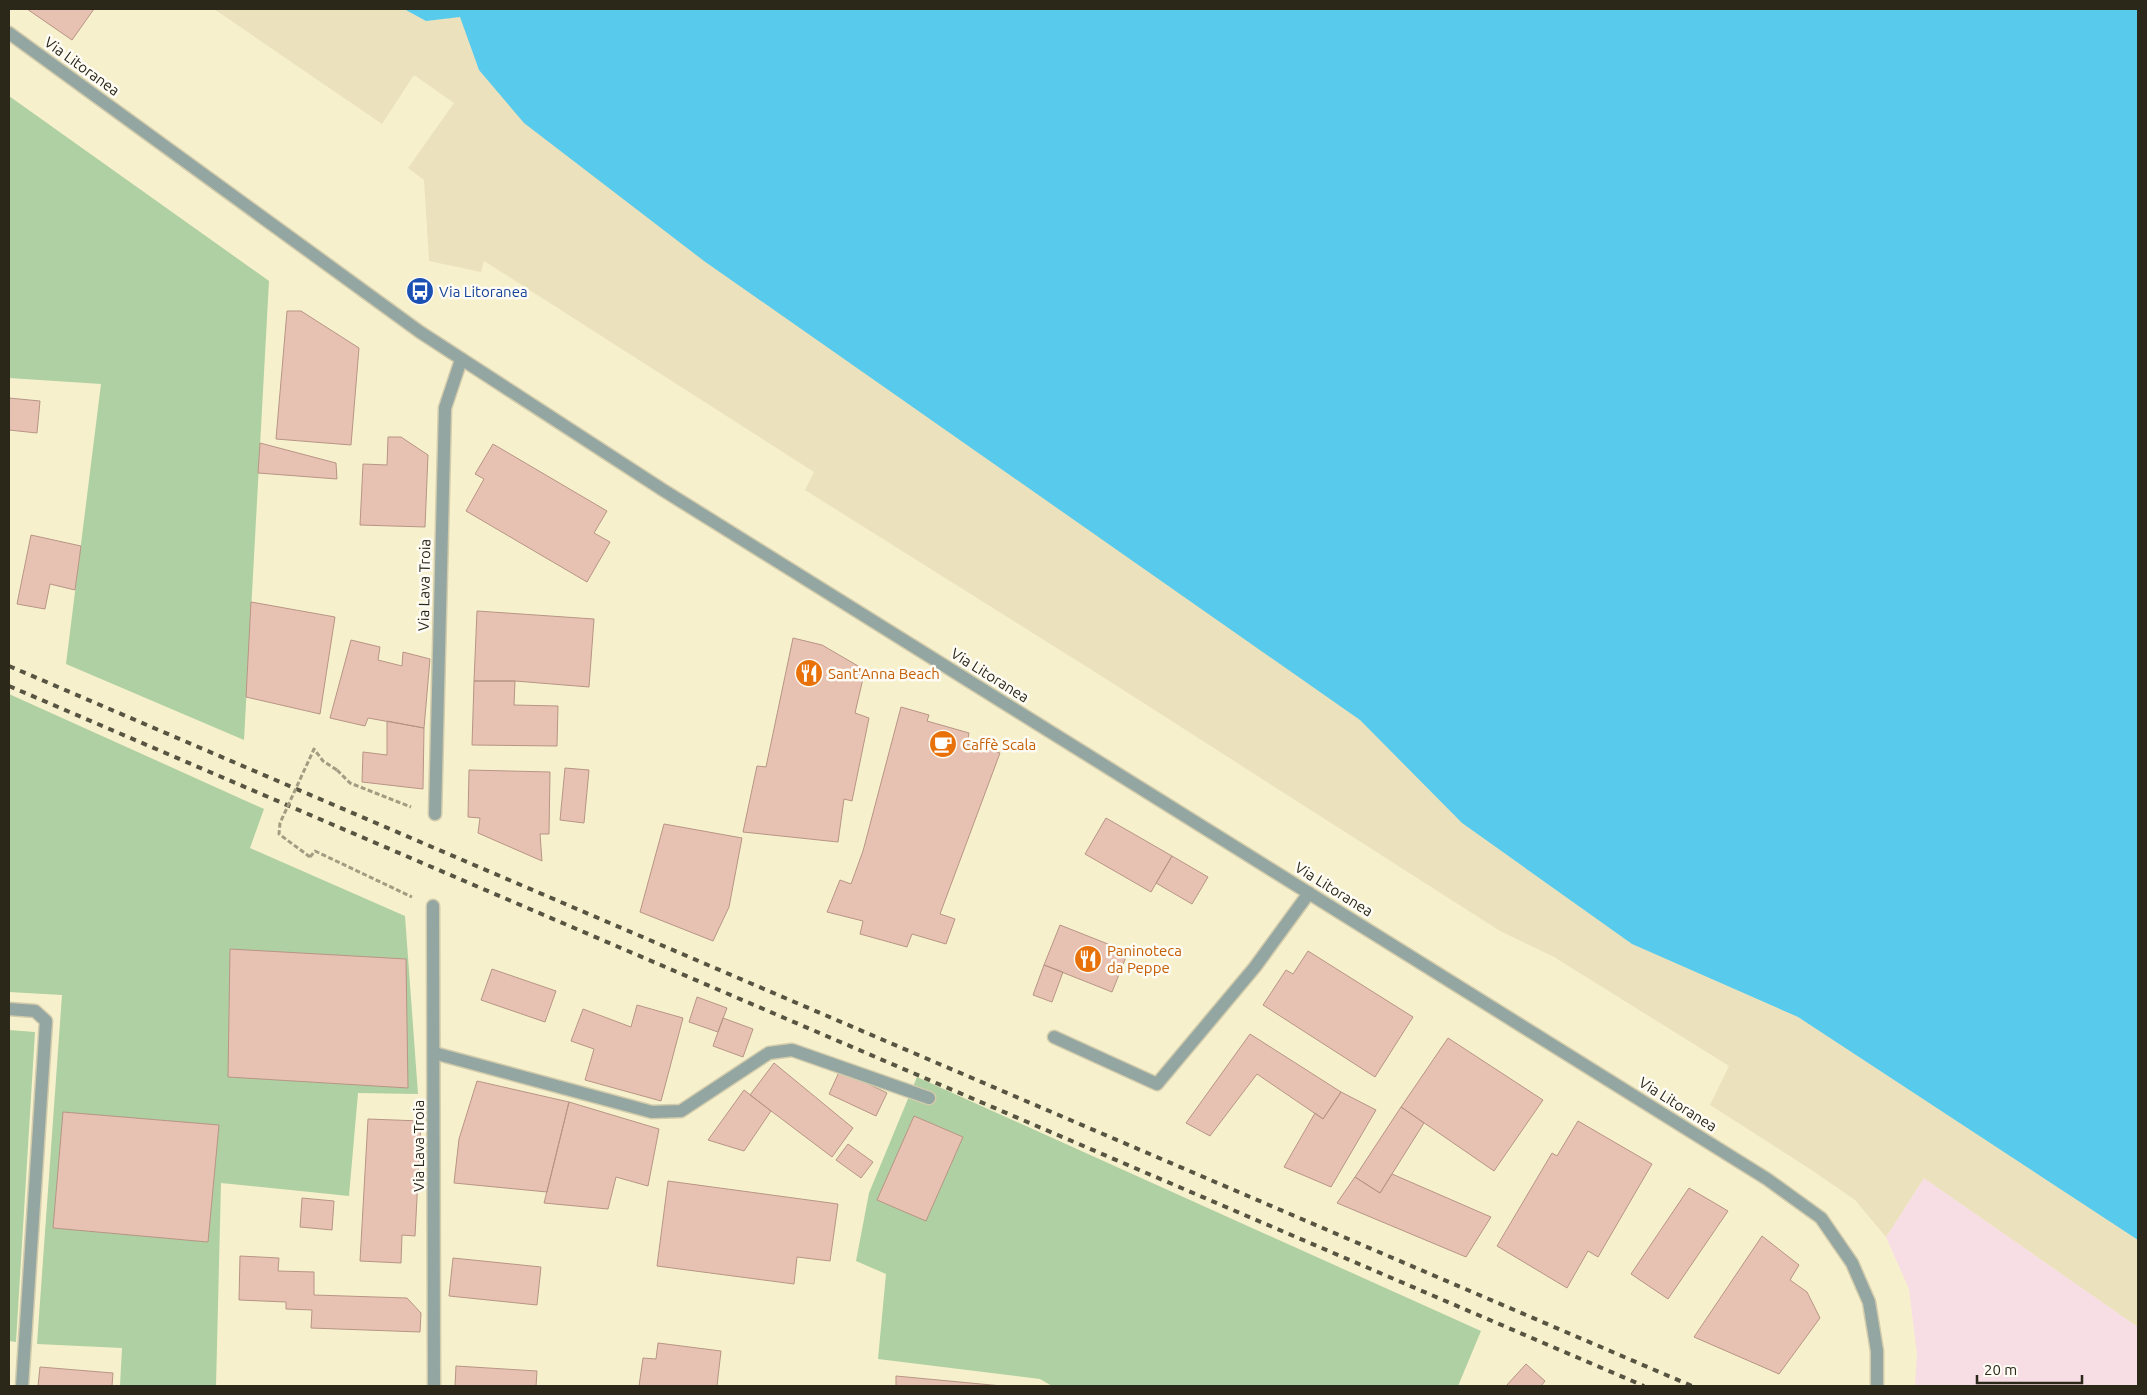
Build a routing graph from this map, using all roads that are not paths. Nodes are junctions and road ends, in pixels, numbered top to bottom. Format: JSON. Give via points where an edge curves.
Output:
{"nodes":[{"id":1,"x":9,"y":33,"type":"edge"},
{"id":2,"x":461,"y":360,"type":"junction"},
{"id":3,"x":435,"y":814,"type":"road end"},
{"id":4,"x":1309,"y":893,"type":"junction"},
{"id":5,"x":433,"y":906,"type":"road end"},
{"id":6,"x":9,"y":1009,"type":"edge"},
{"id":7,"x":1054,"y":1037,"type":"dead end"},
{"id":8,"x":434,"y":1053,"type":"junction"},
{"id":9,"x":929,"y":1098,"type":"dead end"},
{"id":10,"x":22,"y":1386,"type":"edge"},
{"id":11,"x":434,"y":1386,"type":"edge"},
{"id":12,"x":1877,"y":1386,"type":"edge"}],
"edges":[{"from":1,"to":2,"type":"street","name":"Via Litoranea"},
{"from":2,"to":3,"type":"street","name":"Via Lava Troia","via":[[445,408]]},
{"from":2,"to":4,"type":"street","name":"Via Litoranea","via":[[663,490]]},
{"from":4,"to":7,"type":"street","via":[[1255,968],[1157,1084]]},
{"from":4,"to":12,"type":"street","name":"Via Litoranea","via":[[1767,1179],[1821,1218],[1852,1263],[1869,1302],[1877,1351]]},
{"from":5,"to":8,"type":"street","name":"Via Lava Troia"},
{"from":6,"to":10,"type":"street","via":[[35,1011],[46,1021]]},
{"from":8,"to":9,"type":"street","via":[[652,1112],[681,1111],[769,1053],[792,1050]]},
{"from":8,"to":11,"type":"street","name":"Via Lava Troia"}]}
